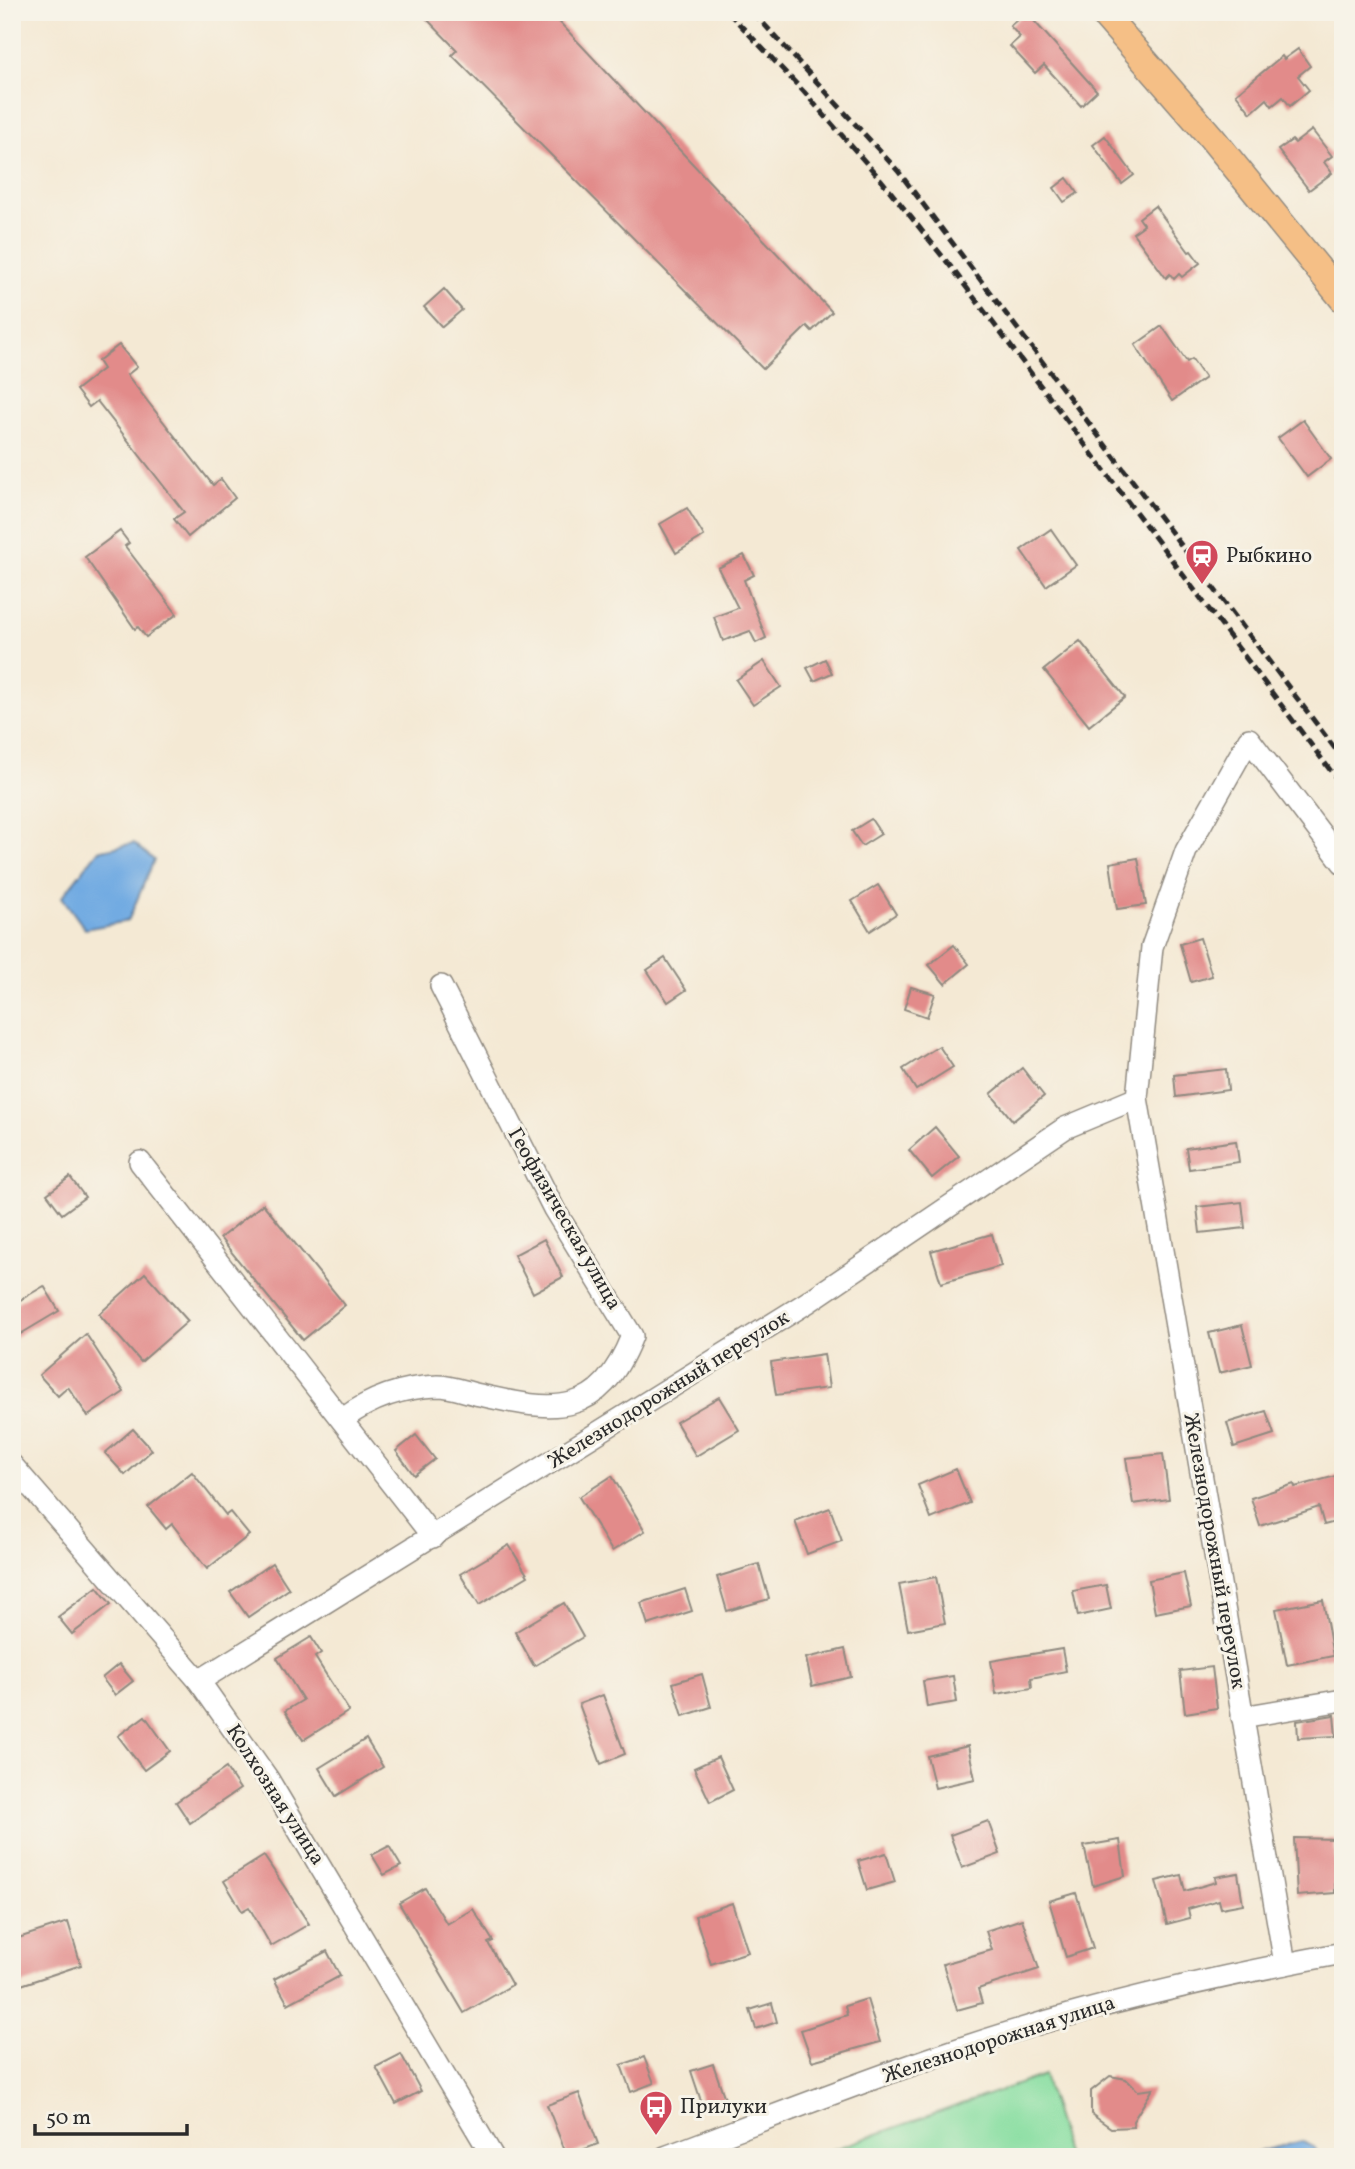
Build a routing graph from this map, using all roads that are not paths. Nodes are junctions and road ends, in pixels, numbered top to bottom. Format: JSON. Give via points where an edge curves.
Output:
{"nodes":[{"id":1,"x":1090,"y":12,"type":"edge"},
{"id":2,"x":1102,"y":12,"type":"edge"},
{"id":3,"x":1147,"y":65,"type":"junction"},
{"id":4,"x":1343,"y":299,"type":"edge"},
{"id":5,"x":1343,"y":863,"type":"edge"},
{"id":6,"x":441,"y":986,"type":"dead end"},
{"id":7,"x":1137,"y":1098,"type":"junction"},
{"id":8,"x":140,"y":1162,"type":"dead end"},
{"id":9,"x":576,"y":1404,"type":"junction"},
{"id":10,"x":343,"y":1419,"type":"junction"},
{"id":11,"x":596,"y":1436,"type":"junction"},
{"id":12,"x":12,"y":1465,"type":"edge"},
{"id":13,"x":433,"y":1537,"type":"junction"},
{"id":14,"x":199,"y":1681,"type":"junction"},
{"id":15,"x":1343,"y":1700,"type":"edge"},
{"id":16,"x":1242,"y":1717,"type":"junction"},
{"id":17,"x":1343,"y":1953,"type":"edge"},
{"id":18,"x":1285,"y":1964,"type":"junction"},
{"id":19,"x":493,"y":2157,"type":"edge"},
{"id":20,"x":665,"y":2157,"type":"edge"}],
"edges":[{"from":1,"to":3,"type":"main road"},
{"from":2,"to":3,"type":"main road"},
{"from":3,"to":4,"type":"main road"},
{"from":5,"to":7,"type":"street","name":"Железнодорожный переулок","via":[[1250,740],[1186,851],[1152,947]]},
{"from":6,"to":9,"type":"street","name":"Геофизическая улица","via":[[554,1209],[632,1336],[622,1362]]},
{"from":7,"to":11,"type":"street","name":"Железнодорожный переулок","via":[[1065,1128],[808,1303]]},
{"from":7,"to":16,"type":"street","name":"Железнодорожный переулок"},
{"from":8,"to":10,"type":"street"},
{"from":9,"to":10,"type":"street","via":[[559,1408],[523,1404],[440,1386],[402,1390],[363,1404]]},
{"from":9,"to":11,"type":"street"},
{"from":10,"to":13,"type":"street"},
{"from":11,"to":13,"type":"street","name":"Железнодорожный переулок"},
{"from":12,"to":14,"type":"street","name":"Колхозная улица"},
{"from":13,"to":14,"type":"street","name":"Железнодорожный переулок"},
{"from":14,"to":19,"type":"street","name":"Колхозная улица","via":[[268,1779]]},
{"from":15,"to":16,"type":"street"},
{"from":16,"to":18,"type":"street","name":"Железнодорожный переулок"},
{"from":17,"to":18,"type":"street","name":"Железнодорожная улица"},
{"from":18,"to":20,"type":"street","name":"Железнодорожная улица","via":[[1054,2019]]}]}
